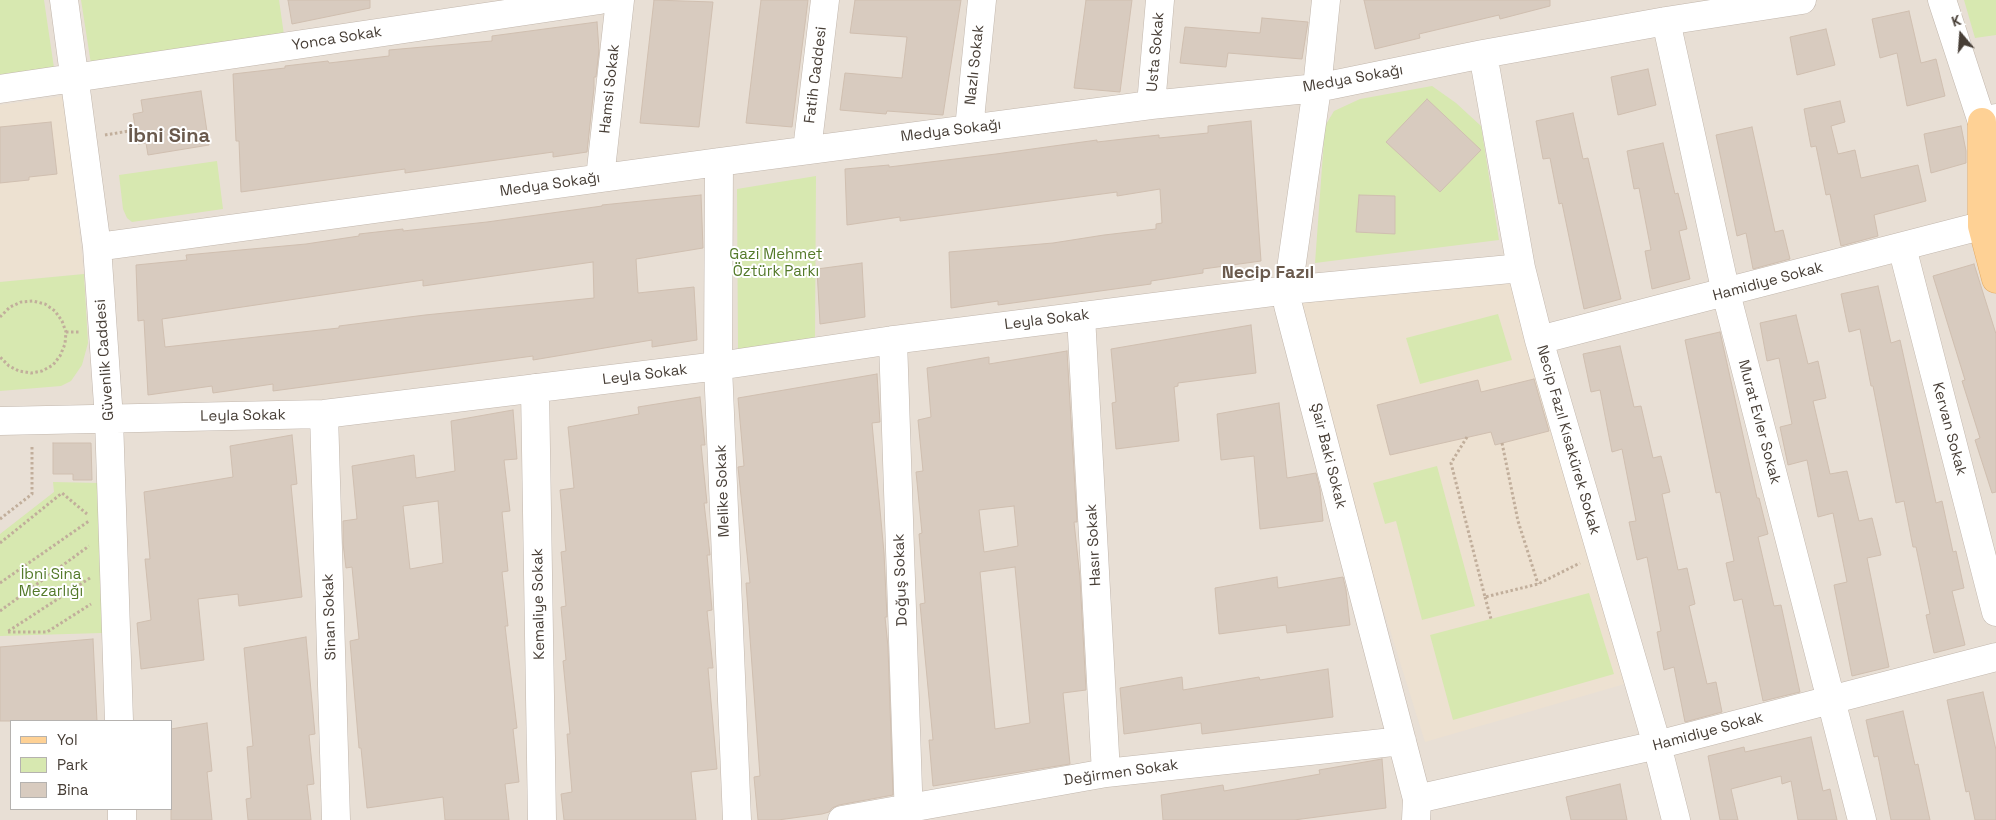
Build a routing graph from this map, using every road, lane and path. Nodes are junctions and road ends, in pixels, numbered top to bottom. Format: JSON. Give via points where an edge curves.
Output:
{"nodes":[{"id":1,"x":64,"y":0,"type":"edge"},
{"id":2,"x":600,"y":0,"type":"edge"},
{"id":3,"x":620,"y":0,"type":"edge"},
{"id":4,"x":825,"y":0,"type":"edge"},
{"id":5,"x":982,"y":0,"type":"edge"},
{"id":6,"x":1160,"y":0,"type":"edge"},
{"id":7,"x":1326,"y":0,"type":"edge"},
{"id":8,"x":1802,"y":0,"type":"edge"},
{"id":9,"x":1942,"y":0,"type":"edge"},
{"id":10,"x":1666,"y":21,"type":"junction"},
{"id":11,"x":1483,"y":54,"type":"junction"},
{"id":12,"x":75,"y":78,"type":"junction"},
{"id":13,"x":1317,"y":88,"type":"junction"},
{"id":14,"x":0,"y":89,"type":"edge"},
{"id":15,"x":1152,"y":105,"type":"junction"},
{"id":16,"x":1989,"y":120,"type":"edge"},
{"id":17,"x":969,"y":129,"type":"junction"},
{"id":18,"x":807,"y":150,"type":"junction"},
{"id":19,"x":1996,"y":154,"type":"edge"},
{"id":20,"x":719,"y":162,"type":"junction"},
{"id":21,"x":600,"y":178,"type":"junction"},
{"id":22,"x":1989,"y":224,"type":"edge"},
{"id":23,"x":97,"y":247,"type":"junction"},
{"id":24,"x":1902,"y":247,"type":"junction"},
{"id":25,"x":1521,"y":268,"type":"junction"},
{"id":26,"x":1996,"y":280,"type":"edge"},
{"id":27,"x":1288,"y":290,"type":"junction"},
{"id":28,"x":1726,"y":293,"type":"junction"},
{"id":29,"x":1081,"y":316,"type":"junction"},
{"id":30,"x":0,"y":317,"type":"edge"},
{"id":31,"x":894,"y":340,"type":"junction"},
{"id":32,"x":1539,"y":340,"type":"junction"},
{"id":33,"x":0,"y":358,"type":"edge"},
{"id":34,"x":718,"y":366,"type":"junction"},
{"id":35,"x":535,"y":388,"type":"junction"},
{"id":36,"x":324,"y":414,"type":"junction"},
{"id":37,"x":109,"y":419,"type":"junction"},
{"id":38,"x":0,"y":421,"type":"edge"},
{"id":39,"x":32,"y":421,"type":"junction"},
{"id":40,"x":1467,"y":437,"type":"dead end"},
{"id":41,"x":1502,"y":443,"type":"dead end"},
{"id":42,"x":0,"y":519,"type":"edge"},
{"id":43,"x":96,"y":541,"type":"dead end"},
{"id":44,"x":0,"y":543,"type":"edge"},
{"id":45,"x":1602,"y":556,"type":"junction"},
{"id":46,"x":90,"y":578,"type":"dead end"},
{"id":47,"x":0,"y":583,"type":"edge"},
{"id":48,"x":1538,"y":584,"type":"junction"},
{"id":49,"x":1485,"y":597,"type":"junction"},
{"id":50,"x":97,"y":600,"type":"dead end"},
{"id":51,"x":0,"y":611,"type":"edge"},
{"id":52,"x":1996,"y":612,"type":"edge"},
{"id":53,"x":1491,"y":619,"type":"dead end"},
{"id":54,"x":0,"y":632,"type":"edge"},
{"id":55,"x":7,"y":632,"type":"junction"},
{"id":56,"x":1996,"y":657,"type":"edge"},
{"id":57,"x":1831,"y":699,"type":"junction"},
{"id":58,"x":119,"y":720,"type":"edge"},
{"id":59,"x":1402,"y":741,"type":"junction"},
{"id":60,"x":1657,"y":746,"type":"junction"},
{"id":61,"x":1106,"y":773,"type":"junction"},
{"id":62,"x":1417,"y":809,"type":"edge"},
{"id":63,"x":908,"y":814,"type":"edge"},
{"id":64,"x":336,"y":820,"type":"edge"},
{"id":65,"x":542,"y":820,"type":"edge"},
{"id":66,"x":737,"y":820,"type":"edge"},
{"id":67,"x":842,"y":820,"type":"edge"},
{"id":68,"x":1676,"y":820,"type":"edge"},
{"id":69,"x":1862,"y":820,"type":"edge"}],
"edges":[{"from":1,"to":12,"type":"street","name":"Güvenlik Caddesi"},
{"from":2,"to":12,"type":"street","name":"Yonca Sokak"},
{"from":3,"to":21,"type":"street","name":"Hamsi Sokak"},
{"from":4,"to":18,"type":"street","name":"Fatih Caddesi"},
{"from":5,"to":17,"type":"street","name":"Nazlı Sokak"},
{"from":6,"to":15,"type":"street","name":"Usta Sokak"},
{"from":7,"to":13,"type":"street","name":"Şair Baki Sokak"},
{"from":8,"to":10,"type":"street","name":"Medya Sokağı"},
{"from":9,"to":16,"type":"street"},
{"from":10,"to":11,"type":"street","name":"Medya Sokağı"},
{"from":10,"to":28,"type":"street","name":"Murat Evler Sokak"},
{"from":11,"to":13,"type":"street","name":"Medya Sokağı"},
{"from":11,"to":25,"type":"street","name":"Necip Fazıl Kısakürek Sokak"},
{"from":12,"to":14,"type":"street","name":"Yonca Sokak"},
{"from":12,"to":23,"type":"street","name":"Güvenlik Caddesi"},
{"from":13,"to":15,"type":"street","name":"Medya Sokağı"},
{"from":13,"to":27,"type":"street","name":"Şair Baki Sokak"},
{"from":15,"to":17,"type":"street","name":"Medya Sokağı"},
{"from":16,"to":19,"type":"main road"},
{"from":16,"to":22,"type":"main road"},
{"from":17,"to":18,"type":"street","name":"Medya Sokağı"},
{"from":18,"to":20,"type":"street","name":"Medya Sokağı"},
{"from":20,"to":21,"type":"street","name":"Medya Sokağı"},
{"from":20,"to":34,"type":"street","name":"Melike Sokak"},
{"from":21,"to":23,"type":"street","name":"Medya Sokağı"},
{"from":22,"to":24,"type":"street","name":"Hamidiye Sokak"},
{"from":22,"to":26,"type":"main road"},
{"from":23,"to":37,"type":"street","name":"Güvenlik Caddesi"},
{"from":24,"to":28,"type":"street","name":"Hamidiye Sokak"},
{"from":24,"to":52,"type":"street","name":"Kervan Sokak"},
{"from":25,"to":27,"type":"street","name":"Leyla Sokak"},
{"from":25,"to":32,"type":"street","name":"Necip Fazıl Kısakürek Sokak"},
{"from":27,"to":29,"type":"street","name":"Leyla Sokak"},
{"from":27,"to":59,"type":"street","name":"Şair Baki Sokak","via":[[1288,305]]},
{"from":28,"to":32,"type":"street","name":"Hamidiye Sokak"},
{"from":28,"to":57,"type":"street","name":"Murat Evler Sokak"},
{"from":29,"to":31,"type":"street","name":"Leyla Sokak"},
{"from":29,"to":61,"type":"street","name":"Hasır Sokak"},
{"from":30,"to":33,"type":"path","via":[[10,307],[33,301],[55,311],[66,332],[60,356],[42,371],[19,372]]},
{"from":31,"to":34,"type":"street","name":"Leyla Sokak"},
{"from":31,"to":63,"type":"street","name":"Doğuş Sokak"},
{"from":32,"to":45,"type":"street","name":"Necip Fazıl Kısakürek Sokak"},
{"from":34,"to":35,"type":"street","name":"Leyla Sokak"},
{"from":34,"to":66,"type":"street","name":"Melike Sokak"},
{"from":35,"to":36,"type":"street","name":"Leyla Sokak"},
{"from":35,"to":65,"type":"street","name":"Kemaliye Sokak"},
{"from":36,"to":37,"type":"street","name":"Leyla Sokak"},
{"from":36,"to":64,"type":"street","name":"Sinan Sokak"},
{"from":37,"to":39,"type":"street","name":"Leyla Sokak"},
{"from":37,"to":58,"type":"street","name":"Güvenlik Caddesi"},
{"from":38,"to":39,"type":"street","name":"Leyla Sokak"},
{"from":39,"to":42,"type":"path","via":[[32,494]]},
{"from":40,"to":49,"type":"path","via":[[1451,463]]},
{"from":41,"to":48,"type":"path","via":[[1518,521]]},
{"from":43,"to":51,"type":"path"},
{"from":44,"to":47,"type":"path","via":[[62,493],[92,518]]},
{"from":45,"to":48,"type":"path","via":[[1595,556]]},
{"from":45,"to":60,"type":"street","name":"Necip Fazıl Kısakürek Sokak"},
{"from":46,"to":55,"type":"path"},
{"from":48,"to":49,"type":"path"},
{"from":49,"to":53,"type":"path"},
{"from":50,"to":55,"type":"path","via":[[47,632]]},
{"from":54,"to":55,"type":"path"},
{"from":56,"to":57,"type":"street","name":"Hamidiye Sokak"},
{"from":57,"to":60,"type":"street","name":"Hamidiye Sokak"},
{"from":57,"to":69,"type":"street","name":"Murat Evler Sokak"},
{"from":59,"to":61,"type":"street","name":"Değirmen Sokak"},
{"from":59,"to":62,"type":"street","name":"Şair Baki Sokak"},
{"from":60,"to":62,"type":"street","name":"Hamidiye Sokak"},
{"from":60,"to":68,"type":"street","name":"Necip Fazıl Kısakürek Sokak"},
{"from":61,"to":63,"type":"street","name":"Değirmen Sokak"},
{"from":63,"to":67,"type":"street","name":"Değirmen Sokak"}]}
